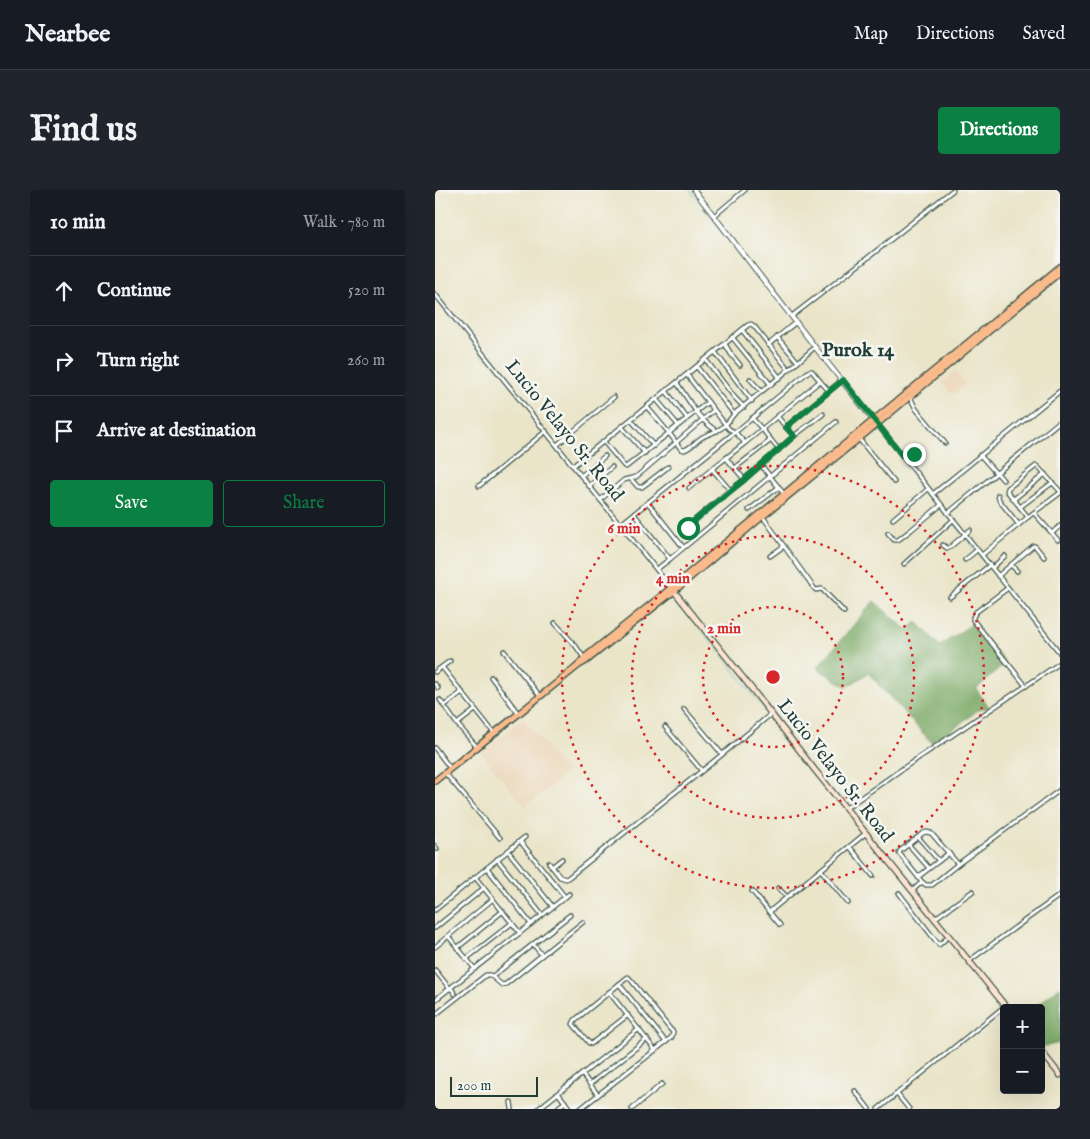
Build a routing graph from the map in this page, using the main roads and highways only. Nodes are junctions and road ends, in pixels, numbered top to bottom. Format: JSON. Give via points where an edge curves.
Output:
{"nodes":[{"id":1,"x":1060,"y":267,"type":"edge"},
{"id":2,"x":1060,"y":272,"type":"edge"},
{"id":3,"x":875,"y":422,"type":"junction"},
{"id":4,"x":673,"y":589,"type":"junction"},
{"id":5,"x":579,"y":665,"type":"junction"},
{"id":6,"x":435,"y":781,"type":"edge"},
{"id":7,"x":1004,"y":1004,"type":"edge"},
{"id":8,"x":1045,"y":1056,"type":"edge"},
{"id":9,"x":1060,"y":1075,"type":"edge"}],
"edges":[{"from":1,"to":3,"type":"highway"},
{"from":2,"to":3,"type":"highway"},
{"from":3,"to":4,"type":"highway"},
{"from":3,"to":4,"type":"highway"},
{"from":4,"to":5,"type":"highway"},
{"from":4,"to":5,"type":"highway"},
{"from":4,"to":7,"type":"main road","name":"Lucio Velayo Sr. Road"},
{"from":5,"to":6,"type":"highway"},
{"from":8,"to":9,"type":"main road"}]}
